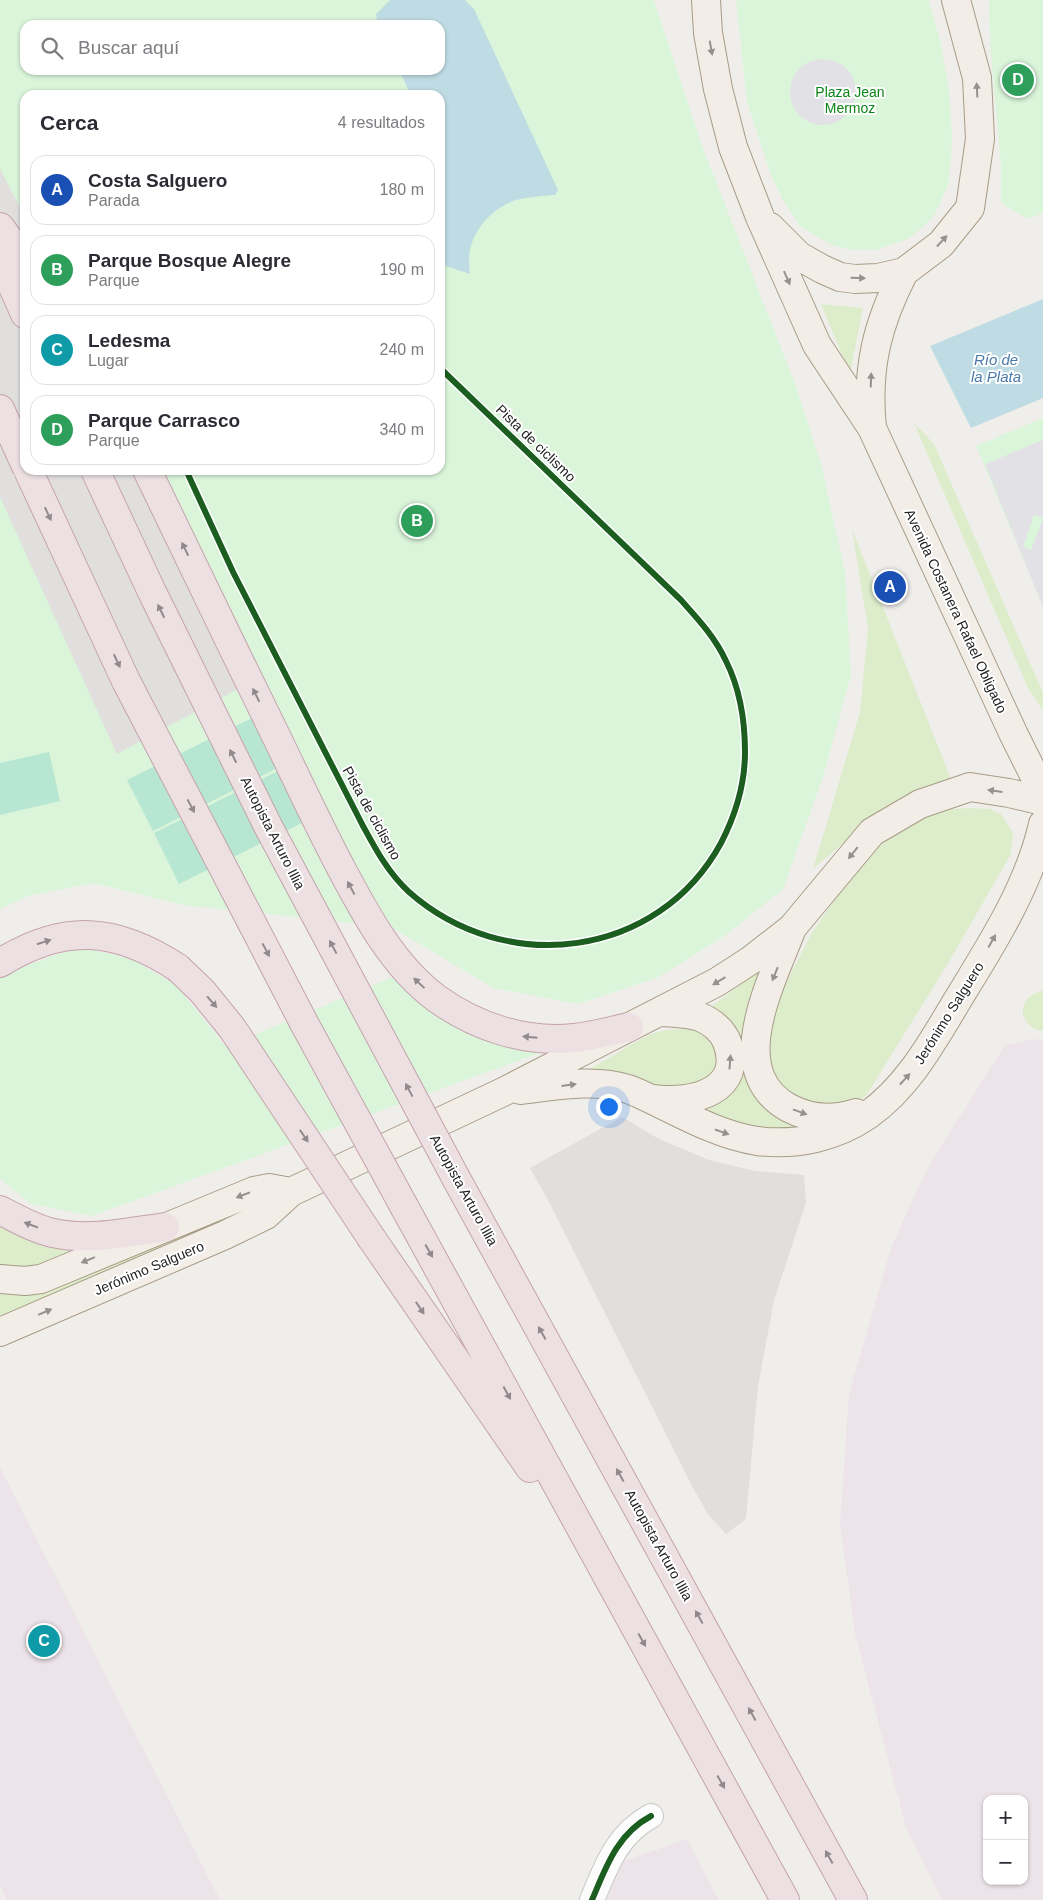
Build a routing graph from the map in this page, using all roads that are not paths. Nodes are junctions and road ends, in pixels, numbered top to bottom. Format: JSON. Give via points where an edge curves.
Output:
{"nodes":[{"id":1,"x":706,"y":0,"type":"edge"},
{"id":2,"x":956,"y":0,"type":"edge"},
{"id":3,"x":760,"y":218,"type":"junction"},
{"id":4,"x":0,"y":227,"type":"edge"},
{"id":5,"x":20,"y":254,"type":"edge"},
{"id":6,"x":0,"y":258,"type":"edge"},
{"id":7,"x":904,"y":272,"type":"junction"},
{"id":8,"x":20,"y":303,"type":"edge"},
{"id":9,"x":0,"y":409,"type":"edge"},
{"id":10,"x":872,"y":428,"type":"junction"},
{"id":11,"x":20,"y":453,"type":"edge"},
{"id":12,"x":30,"y":475,"type":"edge"},
{"id":13,"x":97,"y":475,"type":"edge"},
{"id":14,"x":149,"y":475,"type":"edge"},
{"id":15,"x":1043,"y":793,"type":"edge"},
{"id":16,"x":1043,"y":801,"type":"edge"},
{"id":17,"x":1043,"y":824,"type":"edge"},
{"id":18,"x":792,"y":928,"type":"junction"},
{"id":19,"x":0,"y":963,"type":"edge"},
{"id":20,"x":662,"y":1012,"type":"junction"},
{"id":21,"x":630,"y":1026,"type":"junction"},
{"id":22,"x":504,"y":1092,"type":"junction"},
{"id":23,"x":648,"y":1098,"type":"junction"},
{"id":24,"x":886,"y":1100,"type":"junction"},
{"id":25,"x":291,"y":1192,"type":"junction"},
{"id":26,"x":0,"y":1210,"type":"edge"},
{"id":27,"x":165,"y":1227,"type":"junction"},
{"id":28,"x":0,"y":1278,"type":"edge"},
{"id":29,"x":0,"y":1332,"type":"edge"},
{"id":30,"x":619,"y":1597,"type":"junction"},
{"id":31,"x":651,"y":1816,"type":"dead end"},
{"id":32,"x":592,"y":1900,"type":"edge"},
{"id":33,"x":785,"y":1900,"type":"edge"},
{"id":34,"x":853,"y":1900,"type":"edge"}],
"edges":[{"from":1,"to":3,"type":"main road","name":"Avenida Costanera Rafael Obligado","one_way":true,"via":[[718,89],[733,147]]},
{"from":7,"to":2,"type":"main road","one_way":true,"via":[[941,244],[970,208],[980,139],[977,78]]},
{"from":3,"to":7,"type":"main road","one_way":true,"via":[[799,256],[840,277],[878,278]]},
{"from":3,"to":10,"type":"main road","name":"Avenida Costanera Rafael Obligado","one_way":true,"via":[[816,345]]},
{"from":4,"to":5,"type":"highway"},
{"from":6,"to":8,"type":"highway"},
{"from":10,"to":7,"type":"main road","name":"Avenida Costanera Rafael Obligado","one_way":true,"via":[[871,372],[879,330],[889,300]]},
{"from":9,"to":11,"type":"highway"},
{"from":10,"to":15,"type":"main road","name":"Avenida Costanera Rafael Obligado"},
{"from":12,"to":30,"type":"highway","one_way":true,"bridge":true,"via":[[126,681],[304,1023]]},
{"from":34,"to":13,"type":"highway","name":"Autopista Arturo Illia","one_way":true,"bridge":true,"via":[[269,828]]},
{"from":21,"to":14,"type":"highway","one_way":true,"via":[[592,1036],[560,1039],[522,1036],[498,1030],[457,1011],[408,973],[360,905],[325,838]]},
{"from":16,"to":18,"type":"main road","name":"Jerónimo Salguero","one_way":true,"via":[[970,788],[920,804],[872,832]]},
{"from":24,"to":17,"type":"main road","name":"Jerónimo Salguero","one_way":true,"via":[[923,1058],[1020,892],[1038,848]]},
{"from":18,"to":20,"type":"main road","name":"Jerónimo Salguero","one_way":true,"via":[[736,970]]},
{"from":18,"to":24,"type":"main road","one_way":true,"via":[[762,1007],[755,1052],[759,1077],[781,1103],[815,1117],[851,1115]]},
{"from":19,"to":30,"type":"highway","one_way":true,"bridge":true,"via":[[44,942],[94,935],[121,939],[161,957],[202,991],[232,1028],[372,1239]]},
{"from":20,"to":21,"type":"main road","name":"Jerónimo Salguero"},
{"from":23,"to":20,"type":"main road","one_way":true,"via":[[690,1099],[709,1092],[729,1074],[730,1051],[720,1030],[691,1015]]},
{"from":21,"to":22,"type":"main road","name":"Jerónimo Salguero"},
{"from":22,"to":23,"type":"main road","name":"Jerónimo Salguero","one_way":true,"via":[[590,1084],[629,1089]]},
{"from":22,"to":25,"type":"main road","name":"Jerónimo Salguero"},
{"from":23,"to":24,"type":"main road","name":"Jerónimo Salguero","one_way":true,"via":[[726,1133],[771,1142],[800,1141],[839,1131],[868,1115]]},
{"from":25,"to":27,"type":"main road","one_way":true,"via":[[269,1188],[254,1191]]},
{"from":29,"to":25,"type":"main road","name":"Jerónimo Salguero","one_way":true,"via":[[225,1235],[266,1215]]},
{"from":27,"to":26,"type":"highway","one_way":true,"via":[[104,1235],[67,1235],[25,1223]]},
{"from":27,"to":28,"type":"main road","one_way":true,"via":[[41,1280]]},
{"from":30,"to":33,"type":"highway","one_way":true},
{"from":31,"to":32,"type":"street","via":[[635,1826],[620,1842]]}]}
